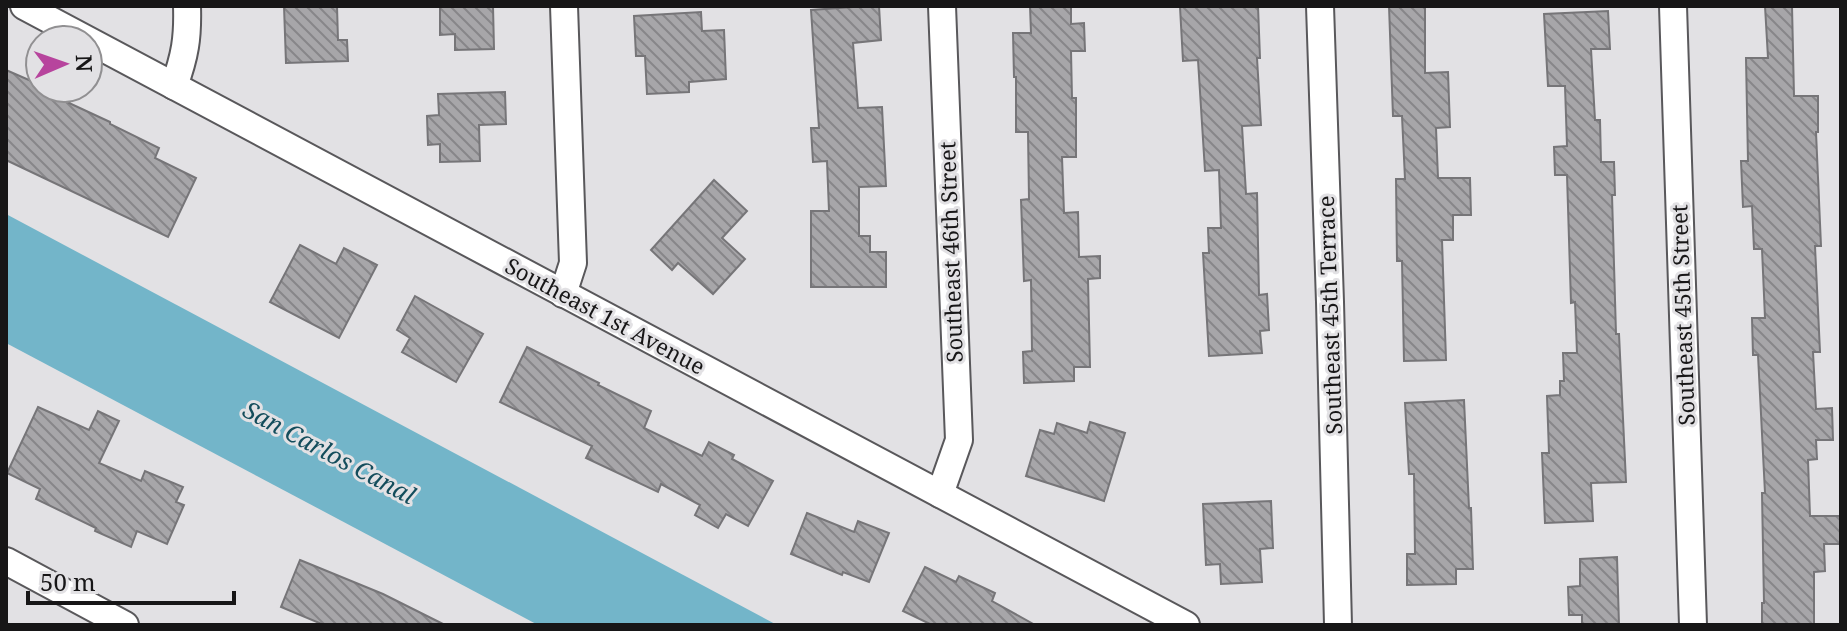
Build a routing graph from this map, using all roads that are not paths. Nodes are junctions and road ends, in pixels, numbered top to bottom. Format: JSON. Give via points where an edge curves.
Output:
{"nodes":[{"id":1,"x":24,"y":6,"type":"edge"},
{"id":2,"x":187,"y":6,"type":"edge"},
{"id":3,"x":564,"y":6,"type":"edge"},
{"id":4,"x":942,"y":6,"type":"edge"},
{"id":5,"x":1320,"y":6,"type":"edge"},
{"id":6,"x":1673,"y":6,"type":"edge"},
{"id":7,"x":174,"y":86,"type":"junction"},
{"id":8,"x":563,"y":294,"type":"junction"},
{"id":9,"x":940,"y":494,"type":"junction"},
{"id":10,"x":6,"y":561,"type":"edge"},
{"id":11,"x":125,"y":625,"type":"edge"},
{"id":12,"x":1186,"y":625,"type":"edge"},
{"id":13,"x":1338,"y":625,"type":"edge"},
{"id":14,"x":1693,"y":625,"type":"edge"}],
"edges":[{"from":1,"to":7,"type":"street","name":"Southeast 1st Avenue"},
{"from":2,"to":7,"type":"street","via":[[185,56]]},
{"from":3,"to":8,"type":"street","via":[[573,263]]},
{"from":4,"to":9,"type":"street","name":"Southeast 46th Street","via":[[959,440]]},
{"from":5,"to":13,"type":"street","name":"Southeast 45th Terrace"},
{"from":6,"to":14,"type":"street","name":"Southeast 45th Street"},
{"from":7,"to":8,"type":"street","name":"Southeast 1st Avenue"},
{"from":8,"to":9,"type":"street","name":"Southeast 1st Avenue"},
{"from":9,"to":12,"type":"street","name":"Southeast 1st Avenue"},
{"from":10,"to":11,"type":"street"}]}
